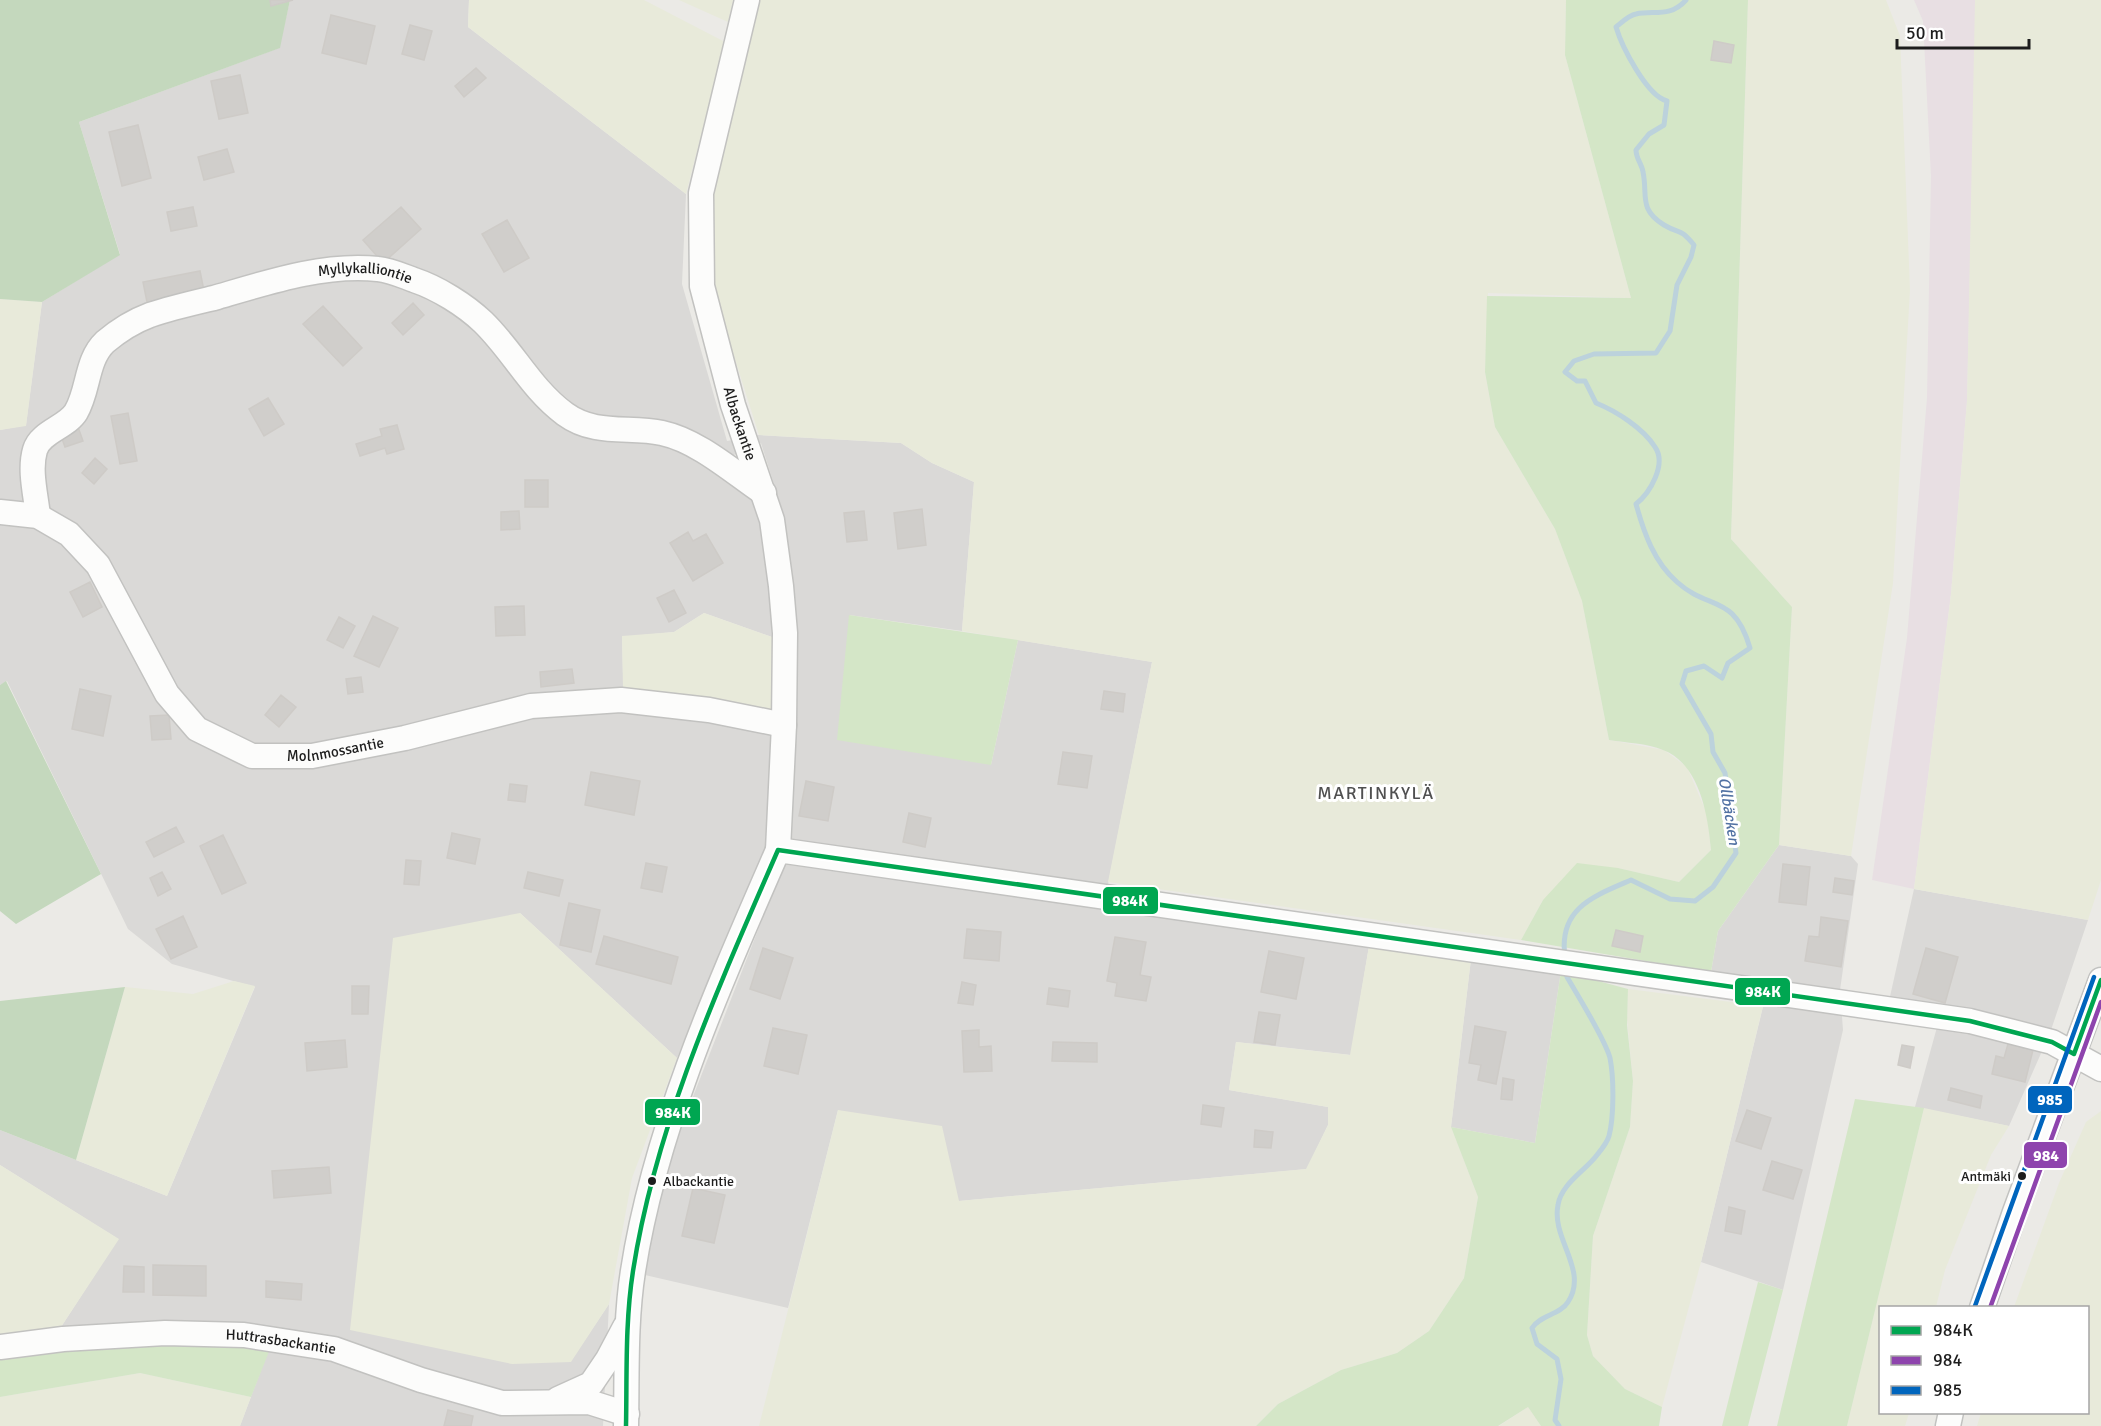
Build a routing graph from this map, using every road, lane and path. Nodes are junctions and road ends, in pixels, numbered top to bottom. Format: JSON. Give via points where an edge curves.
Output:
{"nodes":[{"id":1,"x":747,"y":0,"type":"edge"},
{"id":2,"x":764,"y":493,"type":"junction"},
{"id":3,"x":0,"y":512,"type":"edge"},
{"id":4,"x":38,"y":516,"type":"junction"},
{"id":5,"x":784,"y":725,"type":"junction"},
{"id":6,"x":778,"y":850,"type":"junction"},
{"id":7,"x":2101,"y":980,"type":"edge"},
{"id":8,"x":2074,"y":1054,"type":"junction"},
{"id":9,"x":2101,"y":1069,"type":"edge"},
{"id":10,"x":1983,"y":1306,"type":"edge"},
{"id":11,"x":628,"y":1320,"type":"junction"},
{"id":12,"x":0,"y":1347,"type":"edge"},
{"id":13,"x":553,"y":1401,"type":"junction"},
{"id":14,"x":627,"y":1420,"type":"edge"}],
"edges":[{"from":1,"to":2,"type":"street","name":"Albackantie","via":[[701,193],[702,286],[733,405]]},
{"from":2,"to":4,"type":"street","name":"Myllykalliontie","via":[[682,440],[662,433],[599,429],[574,419],[536,388],[484,322],[463,306],[416,280],[379,269],[355,269],[262,284],[148,316],[120,330],[103,344],[93,360],[75,415],[35,448]]},
{"from":2,"to":5,"type":"street","name":"Albackantie","via":[[772,520],[781,586]]},
{"from":3,"to":4,"type":"street","name":"Molnmossantie"},
{"from":4,"to":5,"type":"street","name":"Molnmossantie","via":[[69,534],[98,565],[167,694],[197,729],[252,756],[312,756],[405,738],[531,706],[621,700],[709,710]]},
{"from":5,"to":6,"type":"street","name":"Albackantie"},
{"from":6,"to":8,"type":"street","via":[[1970,1021],[2052,1042]]},
{"from":6,"to":11,"type":"street","via":[[734,951],[664,1136],[632,1272]]},
{"from":7,"to":8,"type":"street"},
{"from":8,"to":9,"type":"street"},
{"from":8,"to":10,"type":"street"},
{"from":11,"to":13,"type":"street","name":"Huttrasbackantie","via":[[591,1384]]},
{"from":11,"to":14,"type":"street"},
{"from":12,"to":13,"type":"street","name":"Huttrasbackantie","via":[[165,1333],[244,1335],[334,1349],[502,1403]]},
{"from":13,"to":14,"type":"street","name":"Huttrasbackantie","via":[[590,1402]]}]}
